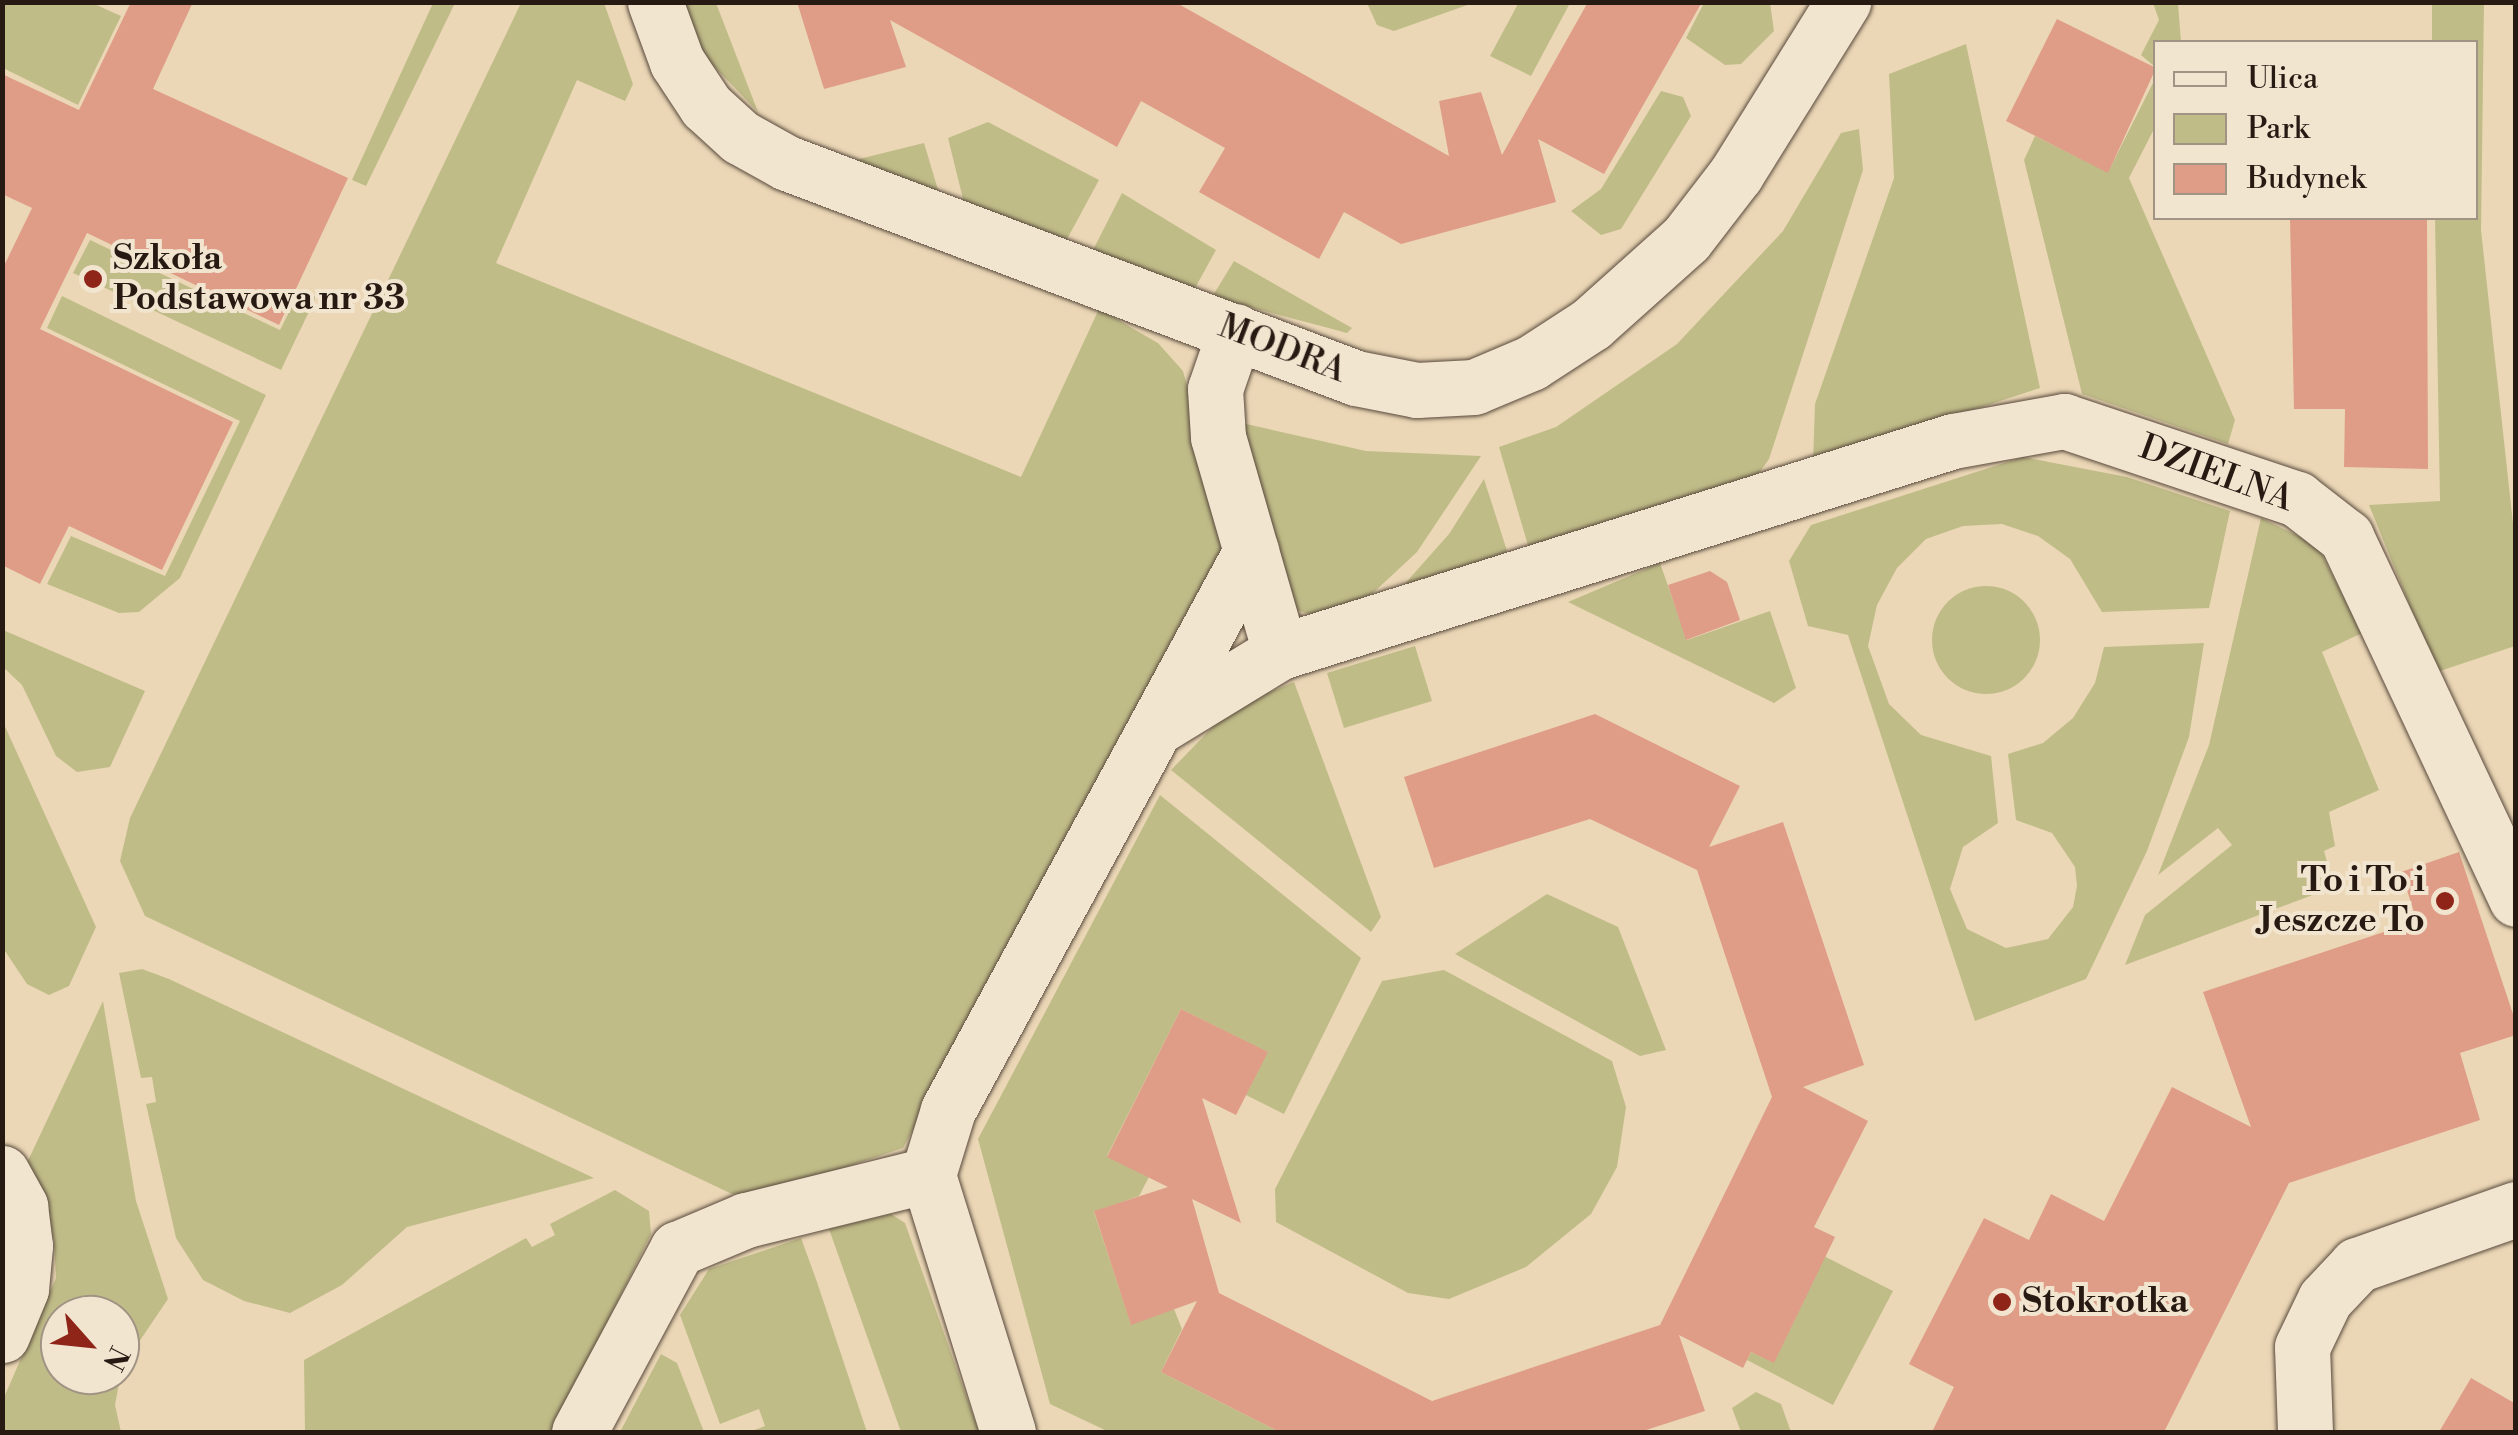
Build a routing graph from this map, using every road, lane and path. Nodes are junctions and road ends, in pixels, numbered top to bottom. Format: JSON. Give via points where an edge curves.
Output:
{"nodes":[{"id":1,"x":655,"y":2,"type":"edge"},
{"id":2,"x":1843,"y":2,"type":"edge"},
{"id":3,"x":1235,"y":331,"type":"junction"},
{"id":4,"x":1251,"y":550,"type":"junction"},
{"id":5,"x":1280,"y":652,"type":"junction"},
{"id":6,"x":1162,"y":724,"type":"junction"},
{"id":7,"x":2516,"y":899,"type":"edge"},
{"id":8,"x":2,"y":1173,"type":"edge"},
{"id":9,"x":928,"y":1175,"type":"junction"},
{"id":10,"x":2516,"y":1209,"type":"edge"},
{"id":11,"x":2,"y":1334,"type":"edge"},
{"id":12,"x":579,"y":1432,"type":"edge"},
{"id":13,"x":1008,"y":1432,"type":"edge"},
{"id":14,"x":2305,"y":1432,"type":"edge"}],
"edges":[{"from":1,"to":3,"type":"street","name":"MODRA","via":[[677,62],[740,137],[920,216]]},
{"from":2,"to":3,"type":"street","name":"MODRA","via":[[1736,174],[1686,239],[1591,324],[1531,363],[1474,387],[1416,390],[1356,378]]},
{"from":3,"to":4,"type":"street","via":[[1215,389],[1218,436]]},
{"from":4,"to":5,"type":"street"},
{"from":4,"to":6,"type":"street"},
{"from":5,"to":6,"type":"street","name":"DZIELNA"},
{"from":5,"to":7,"type":"street","name":"DZIELNA","via":[[1751,510],[1954,441],[2064,421],[2297,500],[2346,537],[2386,608]]},
{"from":6,"to":9,"type":"street","via":[[948,1110]]},
{"from":8,"to":11,"type":"street","via":[[20,1206],[24,1246],[21,1289]]},
{"from":9,"to":12,"type":"street","via":[[746,1220],[677,1249]]},
{"from":9,"to":13,"type":"street"},
{"from":10,"to":14,"type":"street","via":[[2357,1265],[2325,1299],[2302,1347]]}]}
